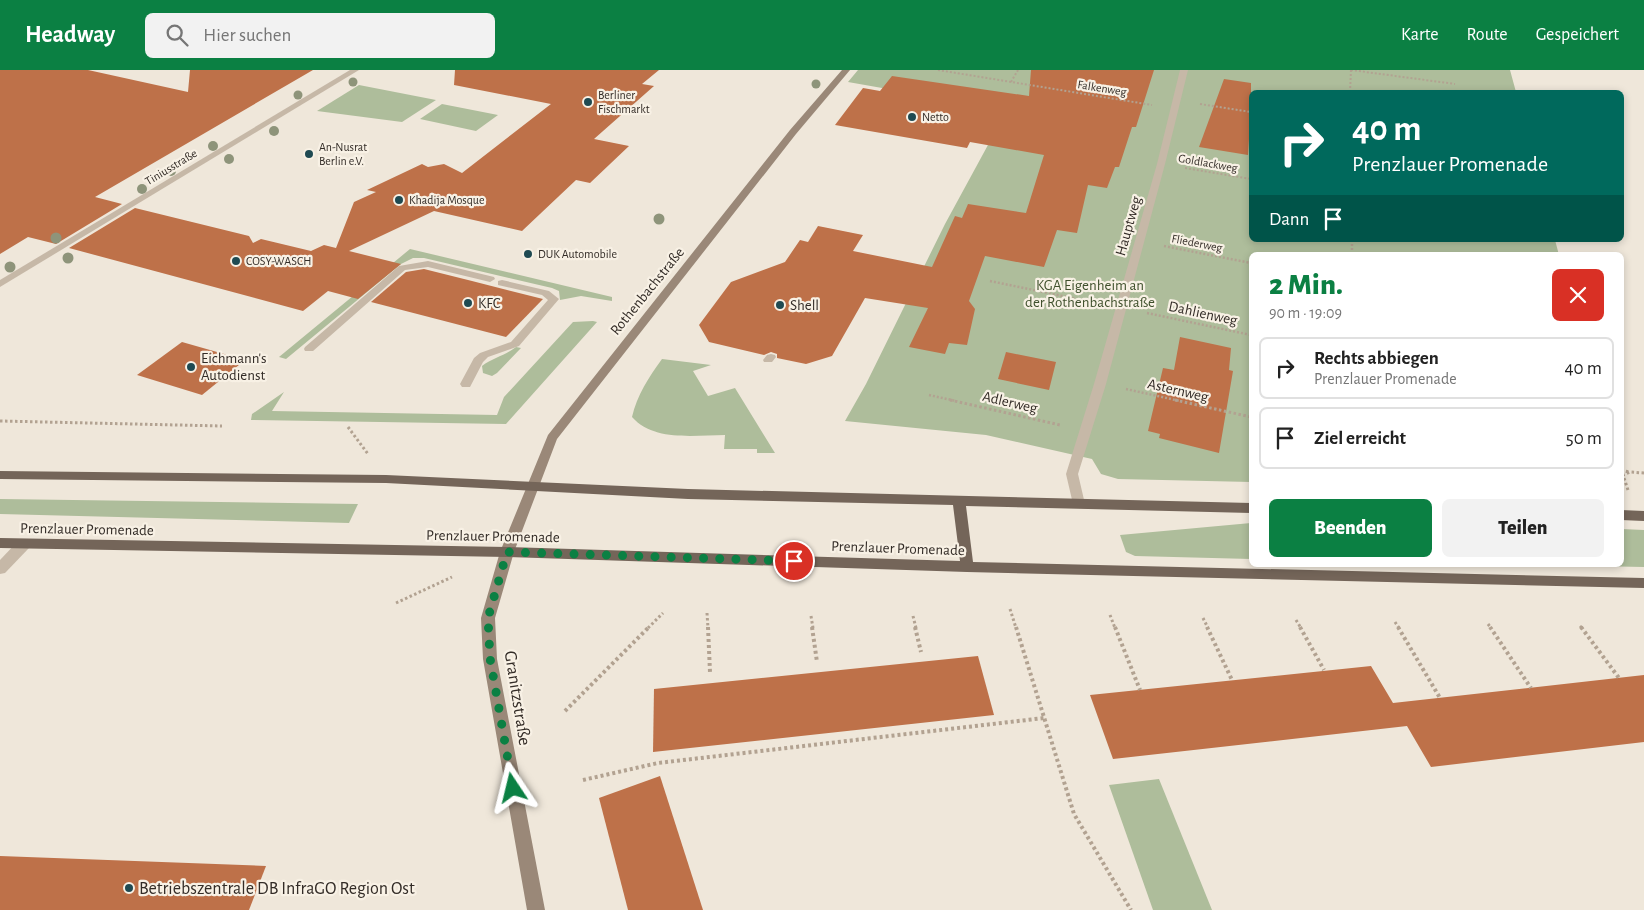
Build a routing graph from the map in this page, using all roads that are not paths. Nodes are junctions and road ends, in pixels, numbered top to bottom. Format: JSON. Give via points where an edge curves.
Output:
{"nodes":[{"id":1,"x":355,"y":70,"type":"edge"},
{"id":2,"x":846,"y":70,"type":"edge"},
{"id":3,"x":1184,"y":70,"type":"edge"},
{"id":4,"x":490,"y":280,"type":"dead end"},
{"id":5,"x":502,"y":282,"type":"dead end"},
{"id":6,"x":0,"y":284,"type":"edge"},
{"id":7,"x":309,"y":349,"type":"dead end"},
{"id":8,"x":466,"y":384,"type":"dead end"},
{"id":9,"x":0,"y":475,"type":"edge"},
{"id":10,"x":532,"y":487,"type":"junction"},
{"id":11,"x":959,"y":501,"type":"junction"},
{"id":12,"x":1079,"y":504,"type":"junction"},
{"id":13,"x":1249,"y":508,"type":"edge"},
{"id":14,"x":1624,"y":516,"type":"edge"},
{"id":15,"x":1644,"y":516,"type":"edge"},
{"id":16,"x":0,"y":543,"type":"edge"},
{"id":17,"x":24,"y":544,"type":"junction"},
{"id":18,"x":507,"y":552,"type":"junction"},
{"id":19,"x":968,"y":567,"type":"junction"},
{"id":20,"x":0,"y":569,"type":"edge"},
{"id":21,"x":1644,"y":583,"type":"edge"},
{"id":22,"x":536,"y":910,"type":"edge"}],
"edges":[{"from":1,"to":6,"type":"street","name":"Tiniusstraße"},
{"from":2,"to":10,"type":"main road","name":"Rothenbachstraße","via":[[793,132],[552,438]]},
{"from":3,"to":12,"type":"street","name":"Hauptweg","via":[[1161,164],[1072,474]]},
{"from":4,"to":7,"type":"street","via":[[428,264],[402,268]]},
{"from":5,"to":8,"type":"street","via":[[545,293],[554,299],[515,344],[478,360]]},
{"from":9,"to":10,"type":"main road","via":[[386,479]]},
{"from":10,"to":11,"type":"main road"},
{"from":10,"to":18,"type":"main road","name":"Rothenbachstraße"},
{"from":11,"to":12,"type":"main road"},
{"from":11,"to":19,"type":"main road"},
{"from":12,"to":13,"type":"main road"},
{"from":14,"to":15,"type":"main road"},
{"from":16,"to":17,"type":"main road","name":"Prenzlauer Promenade"},
{"from":17,"to":18,"type":"main road","name":"Prenzlauer Promenade"},
{"from":17,"to":20,"type":"street"},
{"from":18,"to":19,"type":"main road","name":"Prenzlauer Promenade"},
{"from":18,"to":22,"type":"main road","name":"Granitzstraße","via":[[488,618],[490,658]]},
{"from":19,"to":21,"type":"main road","name":"Prenzlauer Promenade"}]}
